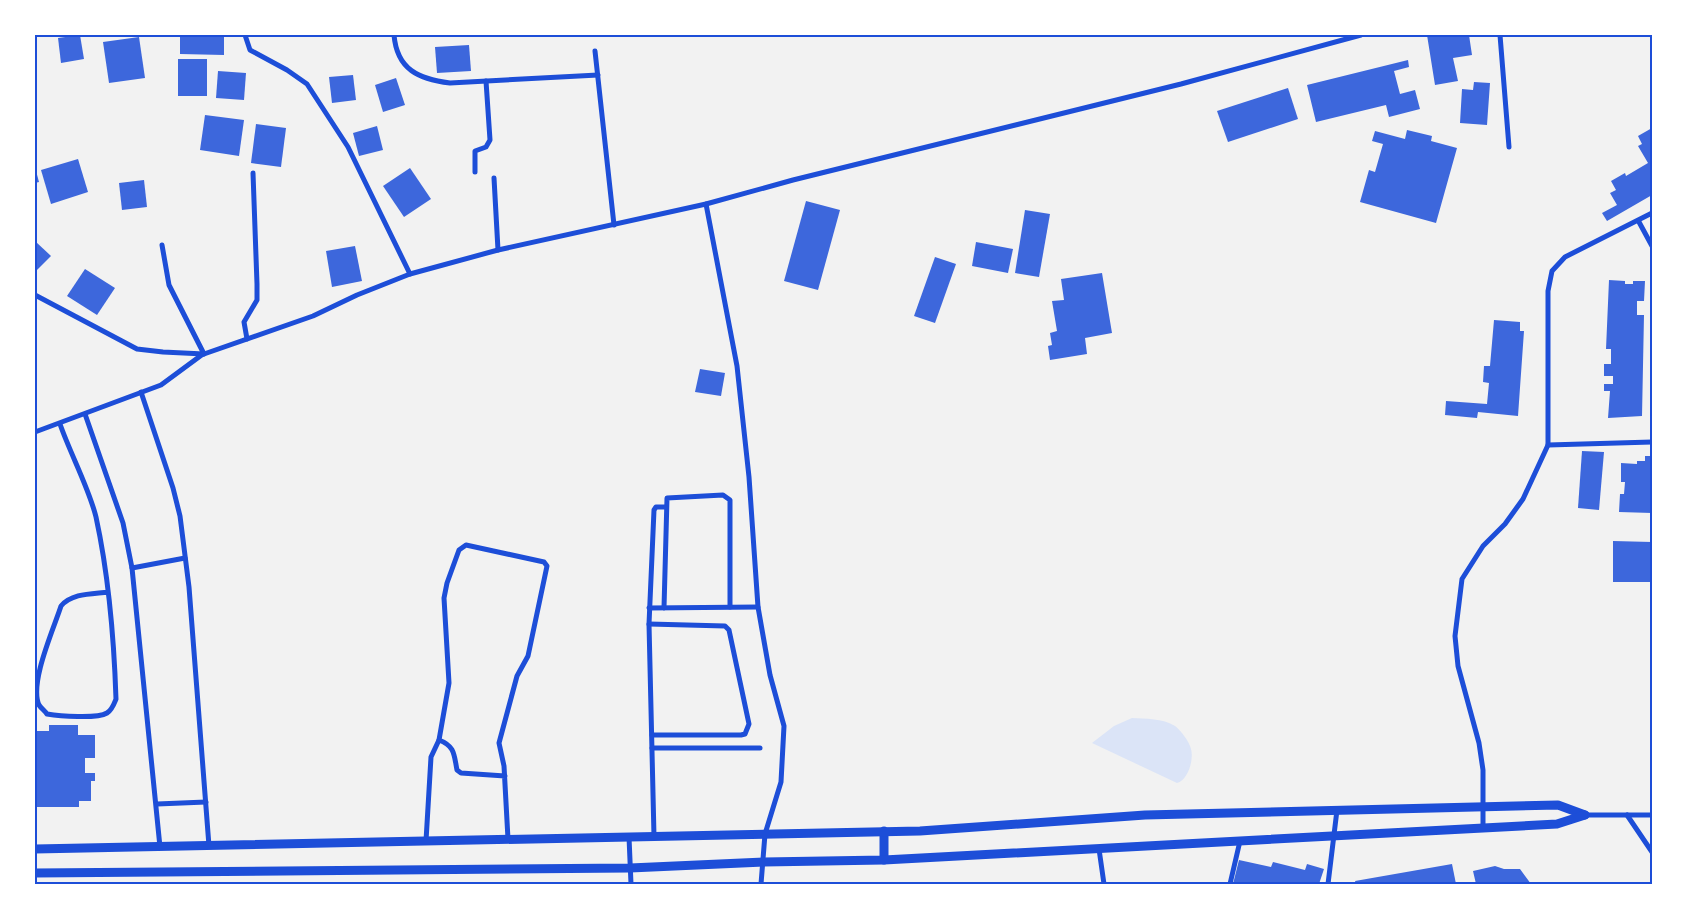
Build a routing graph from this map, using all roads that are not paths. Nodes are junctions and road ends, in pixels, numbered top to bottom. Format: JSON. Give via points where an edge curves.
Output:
{"nodes":[{"id":1,"x":245,"y":35,"type":"edge"},
{"id":2,"x":394,"y":35,"type":"edge"},
{"id":3,"x":1361,"y":35,"type":"edge"},
{"id":4,"x":1500,"y":35,"type":"edge"},
{"id":5,"x":595,"y":51,"type":"dead end"},
{"id":6,"x":598,"y":75,"type":"junction"},
{"id":7,"x":486,"y":81,"type":"junction"},
{"id":8,"x":1509,"y":147,"type":"dead end"},
{"id":9,"x":253,"y":172,"type":"dead end"},
{"id":10,"x":475,"y":172,"type":"dead end"},
{"id":11,"x":494,"y":178,"type":"dead end"},
{"id":12,"x":706,"y":204,"type":"junction"},
{"id":13,"x":1652,"y":213,"type":"edge"},
{"id":14,"x":1638,"y":222,"type":"junction"},
{"id":15,"x":614,"y":225,"type":"junction"},
{"id":16,"x":162,"y":245,"type":"dead end"},
{"id":17,"x":1652,"y":246,"type":"edge"},
{"id":18,"x":498,"y":250,"type":"junction"},
{"id":19,"x":410,"y":274,"type":"junction"},
{"id":20,"x":35,"y":296,"type":"edge"},
{"id":21,"x":247,"y":339,"type":"junction"},
{"id":22,"x":204,"y":354,"type":"junction"},
{"id":23,"x":141,"y":392,"type":"junction"},
{"id":24,"x":85,"y":414,"type":"junction"},
{"id":25,"x":60,"y":424,"type":"junction"},
{"id":26,"x":35,"y":432,"type":"edge"},
{"id":27,"x":1652,"y":442,"type":"edge"},
{"id":28,"x":1548,"y":445,"type":"junction"},
{"id":29,"x":665,"y":507,"type":"junction"},
{"id":30,"x":186,"y":558,"type":"junction"},
{"id":31,"x":132,"y":568,"type":"junction"},
{"id":32,"x":108,"y":592,"type":"junction"},
{"id":33,"x":730,"y":607,"type":"junction"},
{"id":34,"x":758,"y":607,"type":"junction"},
{"id":35,"x":649,"y":608,"type":"junction"},
{"id":36,"x":664,"y":608,"type":"junction"},
{"id":37,"x":649,"y":624,"type":"junction"},
{"id":38,"x":652,"y":735,"type":"junction"},
{"id":39,"x":439,"y":740,"type":"junction"},
{"id":40,"x":652,"y":748,"type":"junction"},
{"id":41,"x":760,"y":748,"type":"dead end"},
{"id":42,"x":505,"y":776,"type":"junction"},
{"id":43,"x":206,"y":802,"type":"junction"},
{"id":44,"x":157,"y":804,"type":"junction"},
{"id":45,"x":1483,"y":806,"type":"junction"},
{"id":46,"x":1337,"y":809,"type":"junction"},
{"id":47,"x":1586,"y":815,"type":"junction"},
{"id":48,"x":1628,"y":815,"type":"junction"},
{"id":49,"x":1652,"y":815,"type":"edge"},
{"id":50,"x":1484,"y":828,"type":"junction"},
{"id":51,"x":884,"y":832,"type":"junction"},
{"id":52,"x":765,"y":834,"type":"junction"},
{"id":53,"x":1335,"y":835,"type":"junction"},
{"id":54,"x":654,"y":836,"type":"junction"},
{"id":55,"x":629,"y":837,"type":"junction"},
{"id":56,"x":508,"y":840,"type":"junction"},
{"id":57,"x":426,"y":841,"type":"junction"},
{"id":58,"x":1240,"y":841,"type":"junction"},
{"id":59,"x":209,"y":846,"type":"junction"},
{"id":60,"x":160,"y":847,"type":"junction"},
{"id":61,"x":35,"y":849,"type":"edge"},
{"id":62,"x":1099,"y":849,"type":"junction"},
{"id":63,"x":1652,"y":852,"type":"edge"},
{"id":64,"x":884,"y":860,"type":"junction"},
{"id":65,"x":764,"y":862,"type":"junction"},
{"id":66,"x":630,"y":868,"type":"junction"},
{"id":67,"x":35,"y":872,"type":"edge"},
{"id":68,"x":631,"y":884,"type":"edge"},
{"id":69,"x":761,"y":884,"type":"edge"},
{"id":70,"x":1104,"y":884,"type":"edge"},
{"id":71,"x":1230,"y":884,"type":"edge"},
{"id":72,"x":1328,"y":884,"type":"edge"}],
"edges":[{"from":1,"to":19,"type":"street","via":[[250,50],[307,84],[348,147]]},
{"from":2,"to":7,"type":"street","via":[[399,56],[411,71],[426,80],[450,83]]},
{"from":3,"to":12,"type":"street"},
{"from":4,"to":8,"type":"street"},
{"from":5,"to":6,"type":"street"},
{"from":6,"to":7,"type":"street"},
{"from":6,"to":15,"type":"street"},
{"from":7,"to":10,"type":"street","via":[[490,140],[486,147],[475,151]]},
{"from":9,"to":21,"type":"street","via":[[258,284],[257,300],[244,322]]},
{"from":11,"to":18,"type":"street"},
{"from":12,"to":15,"type":"street"},
{"from":12,"to":34,"type":"street","via":[[738,366]]},
{"from":13,"to":14,"type":"street"},
{"from":14,"to":17,"type":"street"},
{"from":14,"to":28,"type":"street","via":[[1565,257],[1552,271],[1548,291]]},
{"from":15,"to":18,"type":"street"},
{"from":16,"to":22,"type":"street","via":[[169,285]]},
{"from":18,"to":19,"type":"street"},
{"from":19,"to":21,"type":"street","via":[[313,316]]},
{"from":20,"to":22,"type":"street","via":[[136,349]]},
{"from":21,"to":22,"type":"street"},
{"from":22,"to":23,"type":"street","via":[[161,385]]},
{"from":23,"to":24,"type":"street"},
{"from":23,"to":30,"type":"street","via":[[173,488]]},
{"from":24,"to":25,"type":"street"},
{"from":24,"to":31,"type":"street","via":[[123,523]]},
{"from":25,"to":26,"type":"street"},
{"from":25,"to":32,"type":"street","via":[[96,516]]},
{"from":27,"to":28,"type":"street"},
{"from":28,"to":45,"type":"street","via":[[1523,499],[1484,546],[1462,579],[1455,636],[1458,666],[1479,743]]},
{"from":29,"to":33,"type":"street","via":[[669,496],[723,495],[730,500]]},
{"from":29,"to":35,"type":"street","via":[[654,510]]},
{"from":29,"to":36,"type":"street"},
{"from":30,"to":31,"type":"street"},
{"from":30,"to":43,"type":"street"},
{"from":31,"to":44,"type":"street"},
{"from":32,"to":32,"type":"street","via":[[114,645],[114,706],[99,715],[47,714],[40,706],[38,678],[61,606],[75,596]]},
{"from":33,"to":34,"type":"street"},
{"from":33,"to":36,"type":"street"},
{"from":34,"to":52,"type":"street","via":[[770,675],[784,726],[782,782]]},
{"from":35,"to":36,"type":"street"},
{"from":35,"to":37,"type":"street"},
{"from":37,"to":38,"type":"street"},
{"from":37,"to":38,"type":"street","via":[[725,626],[729,630],[748,724],[745,734]]},
{"from":38,"to":40,"type":"street"},
{"from":39,"to":42,"type":"street","via":[[448,743],[456,754],[457,770],[461,773]]},
{"from":39,"to":42,"type":"street","via":[[449,670],[444,598],[458,550],[466,545],[544,562],[547,571],[528,656],[517,676],[499,743]]},
{"from":39,"to":57,"type":"street","via":[[431,757]]},
{"from":40,"to":41,"type":"street"},
{"from":40,"to":54,"type":"street"},
{"from":42,"to":56,"type":"street"},
{"from":43,"to":44,"type":"street"},
{"from":43,"to":59,"type":"street"},
{"from":44,"to":60,"type":"street"},
{"from":45,"to":46,"type":"street"},
{"from":45,"to":47,"type":"street","via":[[1558,805]]},
{"from":45,"to":50,"type":"street"},
{"from":46,"to":51,"type":"street","via":[[1145,815]]},
{"from":46,"to":53,"type":"street"},
{"from":47,"to":48,"type":"street"},
{"from":47,"to":50,"type":"street","via":[[1557,824]]},
{"from":48,"to":49,"type":"street"},
{"from":48,"to":63,"type":"street"},
{"from":50,"to":53,"type":"street"},
{"from":51,"to":52,"type":"street"},
{"from":51,"to":64,"type":"street"},
{"from":52,"to":54,"type":"street"},
{"from":52,"to":65,"type":"street"},
{"from":53,"to":58,"type":"street"},
{"from":53,"to":72,"type":"street"},
{"from":54,"to":55,"type":"street"},
{"from":55,"to":56,"type":"street"},
{"from":55,"to":66,"type":"street"},
{"from":56,"to":57,"type":"street"},
{"from":57,"to":59,"type":"street"},
{"from":58,"to":62,"type":"street"},
{"from":58,"to":71,"type":"street"},
{"from":59,"to":60,"type":"street"},
{"from":60,"to":61,"type":"street"},
{"from":62,"to":64,"type":"street"},
{"from":62,"to":70,"type":"street"},
{"from":64,"to":65,"type":"street"},
{"from":65,"to":66,"type":"street"},
{"from":65,"to":69,"type":"street"},
{"from":66,"to":67,"type":"street"},
{"from":66,"to":68,"type":"street"}]}
